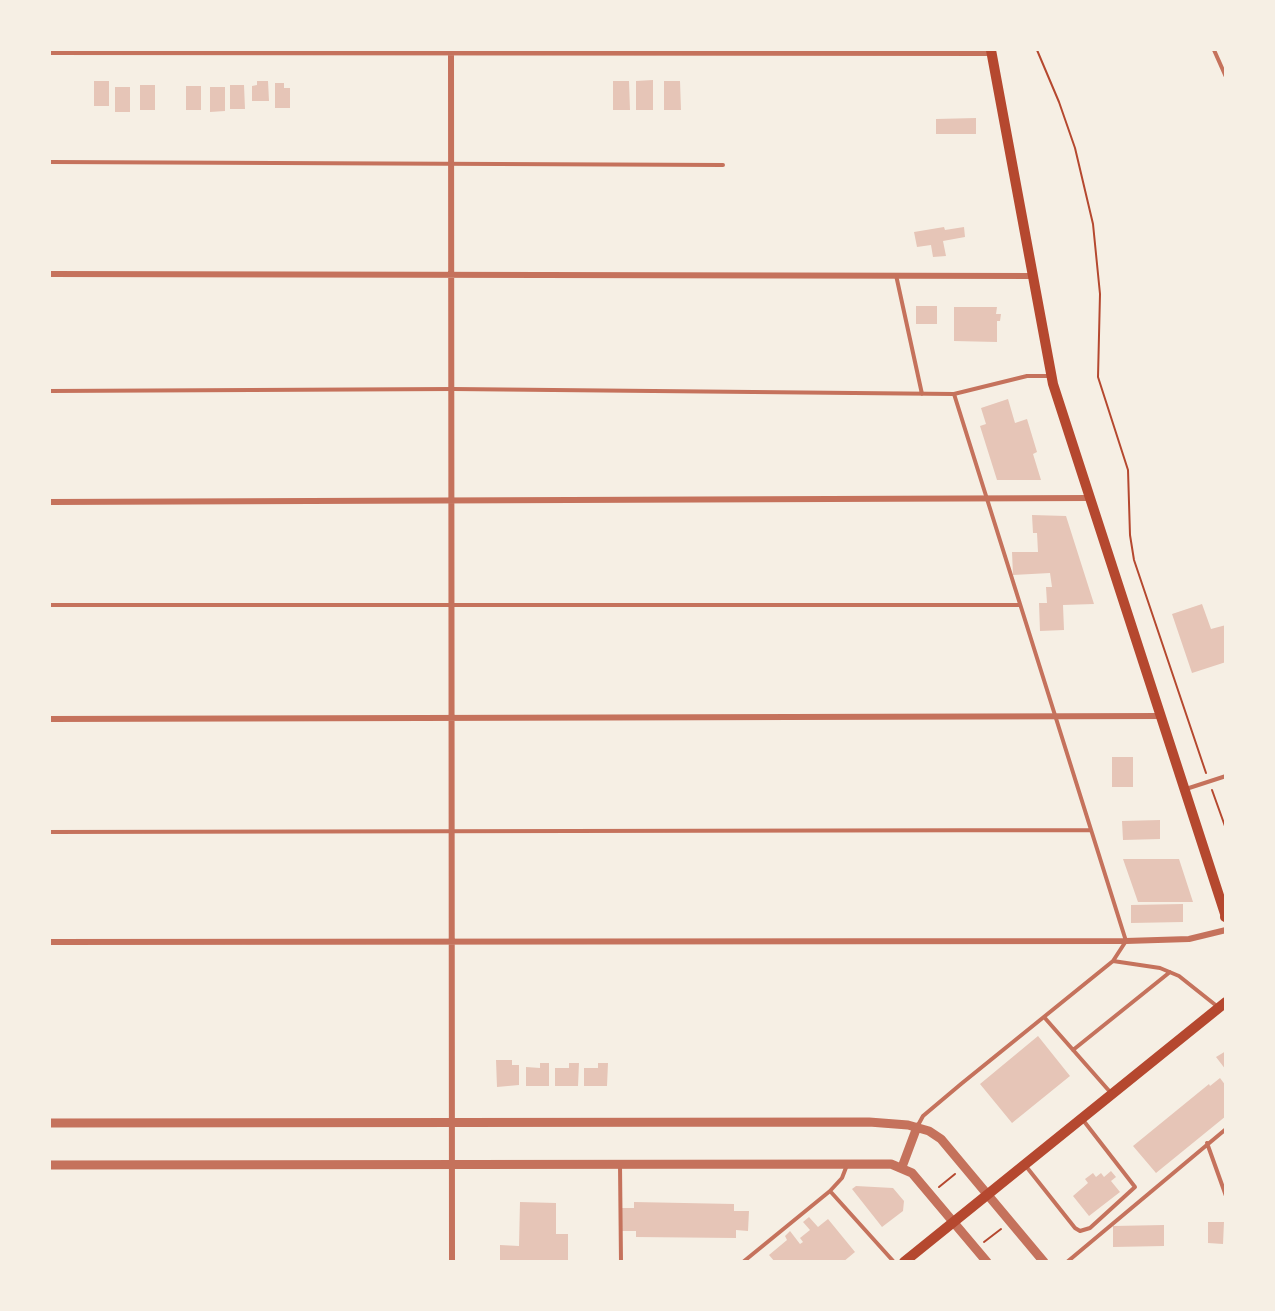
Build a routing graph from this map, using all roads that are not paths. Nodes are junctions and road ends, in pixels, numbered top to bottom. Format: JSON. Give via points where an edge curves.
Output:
{"nodes":[{"id":1,"x":451,"y":50,"type":"edge"},
{"id":2,"x":1214,"y":50,"type":"edge"},
{"id":3,"x":854,"y":51,"type":"edge"},
{"id":4,"x":992,"y":51,"type":"edge"},
{"id":5,"x":50,"y":52,"type":"edge"},
{"id":6,"x":1226,"y":77,"type":"edge"},
{"id":7,"x":50,"y":162,"type":"edge"},
{"id":8,"x":450,"y":165,"type":"junction"},
{"id":9,"x":723,"y":165,"type":"dead end"},
{"id":10,"x":50,"y":274,"type":"edge"},
{"id":11,"x":452,"y":274,"type":"junction"},
{"id":12,"x":896,"y":275,"type":"junction"},
{"id":13,"x":1033,"y":276,"type":"junction"},
{"id":14,"x":1052,"y":376,"type":"junction"},
{"id":15,"x":453,"y":389,"type":"junction"},
{"id":16,"x":50,"y":391,"type":"edge"},
{"id":17,"x":922,"y":394,"type":"junction"},
{"id":18,"x":954,"y":394,"type":"junction"},
{"id":19,"x":987,"y":498,"type":"junction"},
{"id":20,"x":1090,"y":498,"type":"junction"},
{"id":21,"x":452,"y":500,"type":"junction"},
{"id":22,"x":50,"y":502,"type":"edge"},
{"id":23,"x":452,"y":604,"type":"junction"},
{"id":24,"x":50,"y":605,"type":"edge"},
{"id":25,"x":1020,"y":605,"type":"junction"},
{"id":26,"x":1055,"y":715,"type":"junction"},
{"id":27,"x":1161,"y":716,"type":"junction"},
{"id":28,"x":452,"y":718,"type":"junction"},
{"id":29,"x":50,"y":719,"type":"edge"},
{"id":30,"x":1226,"y":776,"type":"edge"},
{"id":31,"x":1185,"y":790,"type":"junction"},
{"id":32,"x":1091,"y":830,"type":"junction"},
{"id":33,"x":50,"y":832,"type":"edge"},
{"id":34,"x":451,"y":833,"type":"junction"},
{"id":35,"x":1225,"y":917,"type":"edge"},
{"id":36,"x":1226,"y":930,"type":"edge"},
{"id":37,"x":450,"y":941,"type":"junction"},
{"id":38,"x":1126,"y":941,"type":"junction"},
{"id":39,"x":50,"y":942,"type":"edge"},
{"id":40,"x":1113,"y":961,"type":"junction"},
{"id":41,"x":1170,"y":972,"type":"junction"},
{"id":42,"x":1222,"y":1005,"type":"edge"},
{"id":43,"x":1044,"y":1017,"type":"junction"},
{"id":44,"x":1073,"y":1050,"type":"junction"},
{"id":45,"x":1112,"y":1094,"type":"junction"},
{"id":46,"x":1081,"y":1118,"type":"junction"},
{"id":47,"x":452,"y":1122,"type":"junction"},
{"id":48,"x":50,"y":1123,"type":"edge"},
{"id":49,"x":917,"y":1127,"type":"junction"},
{"id":50,"x":1226,"y":1129,"type":"edge"},
{"id":51,"x":1208,"y":1143,"type":"junction"},
{"id":52,"x":452,"y":1163,"type":"junction"},
{"id":53,"x":620,"y":1164,"type":"junction"},
{"id":54,"x":848,"y":1164,"type":"junction"},
{"id":55,"x":1024,"y":1164,"type":"junction"},
{"id":56,"x":50,"y":1166,"type":"edge"},
{"id":57,"x":902,"y":1167,"type":"junction"},
{"id":58,"x":830,"y":1191,"type":"junction"},
{"id":59,"x":988,"y":1195,"type":"junction"},
{"id":60,"x":1226,"y":1196,"type":"edge"},
{"id":61,"x":955,"y":1222,"type":"junction"},
{"id":62,"x":452,"y":1262,"type":"edge"},
{"id":63,"x":621,"y":1262,"type":"edge"},
{"id":64,"x":743,"y":1262,"type":"edge"},
{"id":65,"x":894,"y":1262,"type":"edge"},
{"id":66,"x":904,"y":1262,"type":"edge"},
{"id":67,"x":987,"y":1262,"type":"edge"},
{"id":68,"x":1044,"y":1262,"type":"edge"},
{"id":69,"x":1067,"y":1262,"type":"edge"}],
"edges":[{"from":1,"to":3,"type":"street"},
{"from":1,"to":5,"type":"street"},
{"from":1,"to":8,"type":"street"},
{"from":2,"to":6,"type":"lane"},
{"from":3,"to":4,"type":"street"},
{"from":4,"to":13,"type":"main road"},
{"from":7,"to":8,"type":"lane"},
{"from":8,"to":9,"type":"lane"},
{"from":8,"to":11,"type":"street"},
{"from":10,"to":11,"type":"street"},
{"from":11,"to":12,"type":"street"},
{"from":11,"to":15,"type":"street"},
{"from":12,"to":13,"type":"street"},
{"from":12,"to":17,"type":"lane"},
{"from":13,"to":14,"type":"main road"},
{"from":14,"to":18,"type":"lane","via":[[1027,376]]},
{"from":14,"to":20,"type":"main road"},
{"from":15,"to":16,"type":"lane"},
{"from":15,"to":17,"type":"lane"},
{"from":15,"to":21,"type":"street"},
{"from":17,"to":18,"type":"lane"},
{"from":18,"to":19,"type":"lane"},
{"from":19,"to":20,"type":"street"},
{"from":19,"to":21,"type":"street"},
{"from":19,"to":25,"type":"lane"},
{"from":20,"to":27,"type":"main road"},
{"from":21,"to":22,"type":"street"},
{"from":21,"to":23,"type":"street"},
{"from":23,"to":24,"type":"lane"},
{"from":23,"to":25,"type":"lane"},
{"from":23,"to":28,"type":"street"},
{"from":25,"to":26,"type":"lane"},
{"from":26,"to":27,"type":"street"},
{"from":26,"to":28,"type":"street"},
{"from":26,"to":32,"type":"lane"},
{"from":27,"to":31,"type":"main road"},
{"from":28,"to":29,"type":"street"},
{"from":28,"to":34,"type":"street"},
{"from":30,"to":31,"type":"lane"},
{"from":31,"to":35,"type":"main road"},
{"from":32,"to":34,"type":"lane"},
{"from":32,"to":38,"type":"lane"},
{"from":33,"to":34,"type":"lane"},
{"from":34,"to":37,"type":"street"},
{"from":36,"to":38,"type":"street","via":[[1189,939]]},
{"from":37,"to":38,"type":"street"},
{"from":37,"to":39,"type":"street"},
{"from":37,"to":47,"type":"street"},
{"from":38,"to":40,"type":"lane"},
{"from":40,"to":41,"type":"lane"},
{"from":40,"to":43,"type":"lane"},
{"from":41,"to":42,"type":"lane"},
{"from":41,"to":44,"type":"lane"},
{"from":42,"to":45,"type":"main road"},
{"from":43,"to":44,"type":"lane"},
{"from":43,"to":49,"type":"lane","via":[[923,1116]]},
{"from":44,"to":45,"type":"lane"},
{"from":45,"to":46,"type":"main road"},
{"from":46,"to":55,"type":"main road"},
{"from":46,"to":55,"type":"lane","via":[[1135,1187],[1090,1228],[1075,1228]]},
{"from":47,"to":48,"type":"street"},
{"from":47,"to":49,"type":"street","via":[[869,1122]]},
{"from":47,"to":52,"type":"street"},
{"from":49,"to":57,"type":"street"},
{"from":49,"to":59,"type":"street","via":[[941,1138]]},
{"from":50,"to":51,"type":"lane"},
{"from":51,"to":60,"type":"lane"},
{"from":51,"to":69,"type":"lane"},
{"from":52,"to":53,"type":"street"},
{"from":52,"to":56,"type":"street"},
{"from":52,"to":62,"type":"street"},
{"from":53,"to":54,"type":"street"},
{"from":53,"to":63,"type":"lane"},
{"from":54,"to":57,"type":"street"},
{"from":54,"to":58,"type":"lane","via":[[842,1179]]},
{"from":55,"to":59,"type":"main road"},
{"from":57,"to":61,"type":"street","via":[[931,1191]]},
{"from":58,"to":64,"type":"lane"},
{"from":58,"to":65,"type":"lane"},
{"from":59,"to":61,"type":"main road"},
{"from":59,"to":68,"type":"street"},
{"from":61,"to":66,"type":"main road"},
{"from":61,"to":67,"type":"street"}]}
